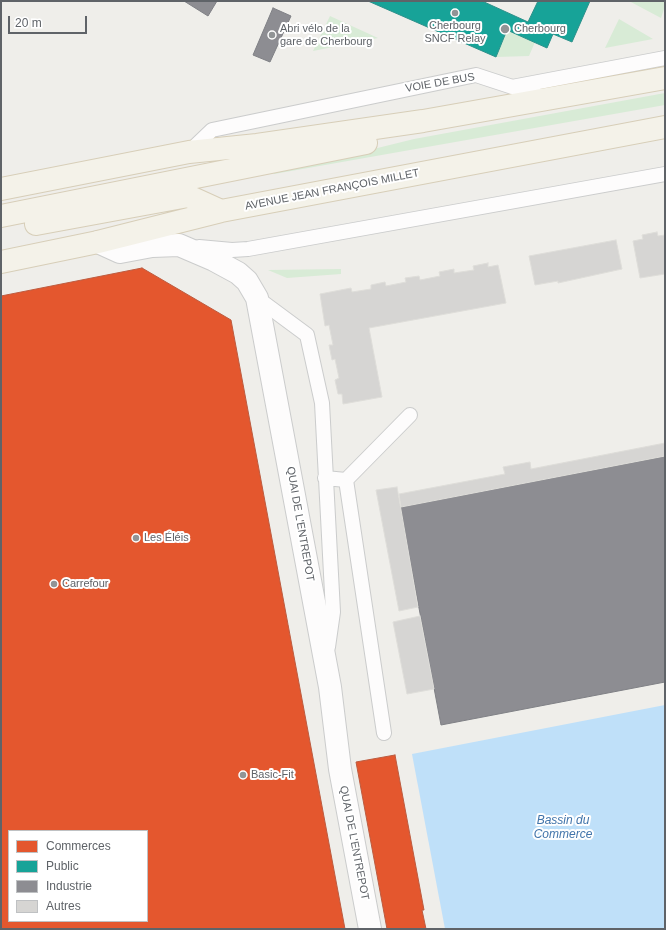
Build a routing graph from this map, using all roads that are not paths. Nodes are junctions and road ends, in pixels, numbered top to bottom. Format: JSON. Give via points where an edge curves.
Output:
{"nodes":[{"id":1,"x":665,"y":58,"type":"edge"},
{"id":2,"x":665,"y":78,"type":"edge"},
{"id":3,"x":510,"y":87,"type":"junction"},
{"id":4,"x":549,"y":99,"type":"junction"},
{"id":5,"x":423,"y":121,"type":"junction"},
{"id":6,"x":665,"y":127,"type":"edge"},
{"id":7,"x":189,"y":152,"type":"junction"},
{"id":8,"x":665,"y":174,"type":"edge"},
{"id":9,"x":1,"y":189,"type":"edge"},
{"id":10,"x":221,"y":211,"type":"junction"},
{"id":11,"x":1,"y":216,"type":"edge"},
{"id":12,"x":1,"y":231,"type":"edge"},
{"id":13,"x":98,"y":242,"type":"junction"},
{"id":14,"x":179,"y":245,"type":"junction"},
{"id":15,"x":1,"y":262,"type":"edge"},
{"id":16,"x":257,"y":298,"type":"junction"},
{"id":17,"x":410,"y":415,"type":"dead end"},
{"id":18,"x":325,"y":478,"type":"junction"},
{"id":19,"x":346,"y":480,"type":"junction"},
{"id":20,"x":326,"y":663,"type":"junction"},
{"id":21,"x":384,"y":733,"type":"dead end"},
{"id":22,"x":370,"y":929,"type":"edge"}],
"edges":[{"from":1,"to":3,"type":"lane"},
{"from":2,"to":4,"type":"main road"},
{"from":3,"to":4,"type":"lane","name":"VOIE DE BUS"},
{"from":3,"to":7,"type":"lane","name":"VOIE DE BUS","via":[[476,75],[212,130]]},
{"from":4,"to":5,"type":"main road"},
{"from":5,"to":7,"type":"main road"},
{"from":5,"to":11,"type":"main road","via":[[383,140]]},
{"from":6,"to":10,"type":"main road","name":"AVENUE JEAN FRANÇOIS MILLET"},
{"from":7,"to":9,"type":"main road"},
{"from":8,"to":14,"type":"lane","via":[[248,249]]},
{"from":10,"to":12,"type":"main road","via":[[188,196]]},
{"from":10,"to":13,"type":"main road","name":"AVENUE JEAN FRANÇOIS MILLET"},
{"from":13,"to":14,"type":"street","name":"QUAI DE L'ENTREPOT","via":[[120,252],[152,246]]},
{"from":13,"to":15,"type":"main road","name":"AVENUE JEAN FRANÇOIS MILLET"},
{"from":14,"to":16,"type":"street","name":"QUAI DE L'ENTREPOT","via":[[238,273],[247,281]]},
{"from":16,"to":18,"type":"lane","via":[[307,335],[322,403]]},
{"from":16,"to":20,"type":"street","name":"QUAI DE L'ENTREPOT"},
{"from":17,"to":19,"type":"lane"},
{"from":18,"to":19,"type":"lane"},
{"from":18,"to":20,"type":"lane","via":[[332,612]]},
{"from":19,"to":21,"type":"lane"},
{"from":20,"to":22,"type":"street","name":"QUAI DE L'ENTREPOT","via":[[340,769]]}]}
